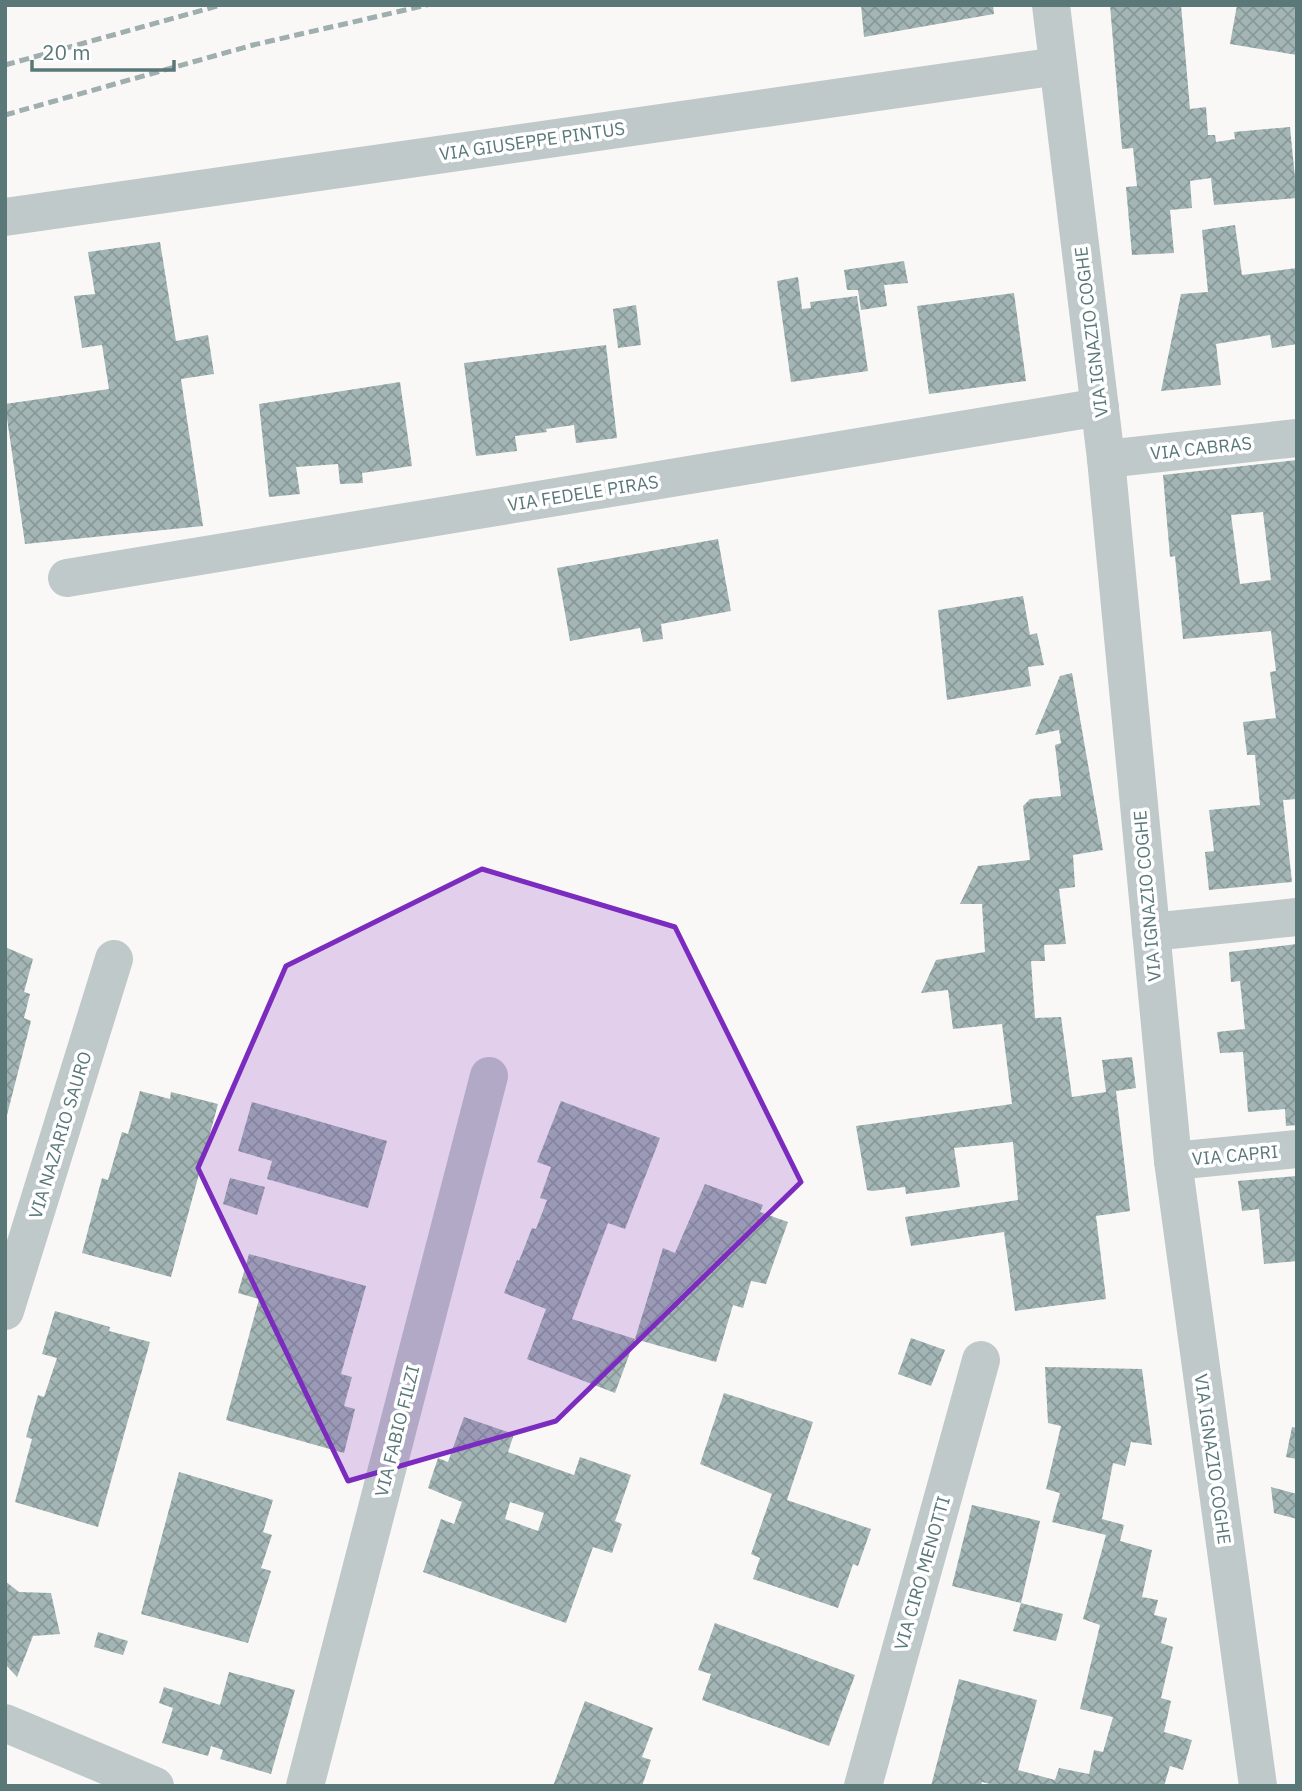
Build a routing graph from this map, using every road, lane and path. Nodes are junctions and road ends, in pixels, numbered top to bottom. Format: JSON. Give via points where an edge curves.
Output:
{"nodes":[{"id":1,"x":1051,"y":5,"type":"edge"},
{"id":2,"x":1058,"y":66,"type":"junction"},
{"id":3,"x":5,"y":217,"type":"edge"},
{"id":4,"x":1100,"y":407,"type":"junction"},
{"id":5,"x":1297,"y":438,"type":"edge"},
{"id":6,"x":1106,"y":459,"type":"junction"},
{"id":7,"x":67,"y":578,"type":"dead end"},
{"id":8,"x":1297,"y":917,"type":"edge"},
{"id":9,"x":1151,"y":932,"type":"junction"},
{"id":10,"x":114,"y":959,"type":"dead end"},
{"id":11,"x":489,"y":1076,"type":"dead end"},
{"id":12,"x":1297,"y":1149,"type":"edge"},
{"id":13,"x":1173,"y":1161,"type":"junction"},
{"id":14,"x":5,"y":1311,"type":"edge"},
{"id":15,"x":981,"y":1360,"type":"dead end"},
{"id":16,"x":5,"y":1723,"type":"edge"},
{"id":17,"x":155,"y":1786,"type":"edge"},
{"id":18,"x":305,"y":1786,"type":"edge"},
{"id":19,"x":863,"y":1786,"type":"edge"},
{"id":20,"x":1258,"y":1786,"type":"edge"}],
"edges":[{"from":1,"to":2,"type":"street","name":"VIA IGNAZIO COGHE"},
{"from":2,"to":3,"type":"street","name":"VIA GIUSEPPE PINTUS"},
{"from":2,"to":4,"type":"street","name":"VIA IGNAZIO COGHE"},
{"from":4,"to":6,"type":"street","name":"VIA IGNAZIO COGHE"},
{"from":4,"to":7,"type":"street","name":"VIA FEDELE PIRAS"},
{"from":5,"to":6,"type":"street","name":"VIA CABRAS"},
{"from":6,"to":9,"type":"street","name":"VIA IGNAZIO COGHE"},
{"from":8,"to":9,"type":"street"},
{"from":9,"to":13,"type":"street","name":"VIA IGNAZIO COGHE"},
{"from":10,"to":14,"type":"street","name":"VIA NAZARIO SAURO"},
{"from":11,"to":18,"type":"street","name":"VIA FABIO FILZI"},
{"from":12,"to":13,"type":"street","name":"VIA CAPRI"},
{"from":13,"to":20,"type":"street","name":"VIA IGNAZIO COGHE"},
{"from":15,"to":19,"type":"street","name":"VIA CIRO MENOTTI"},
{"from":16,"to":17,"type":"street"}]}
